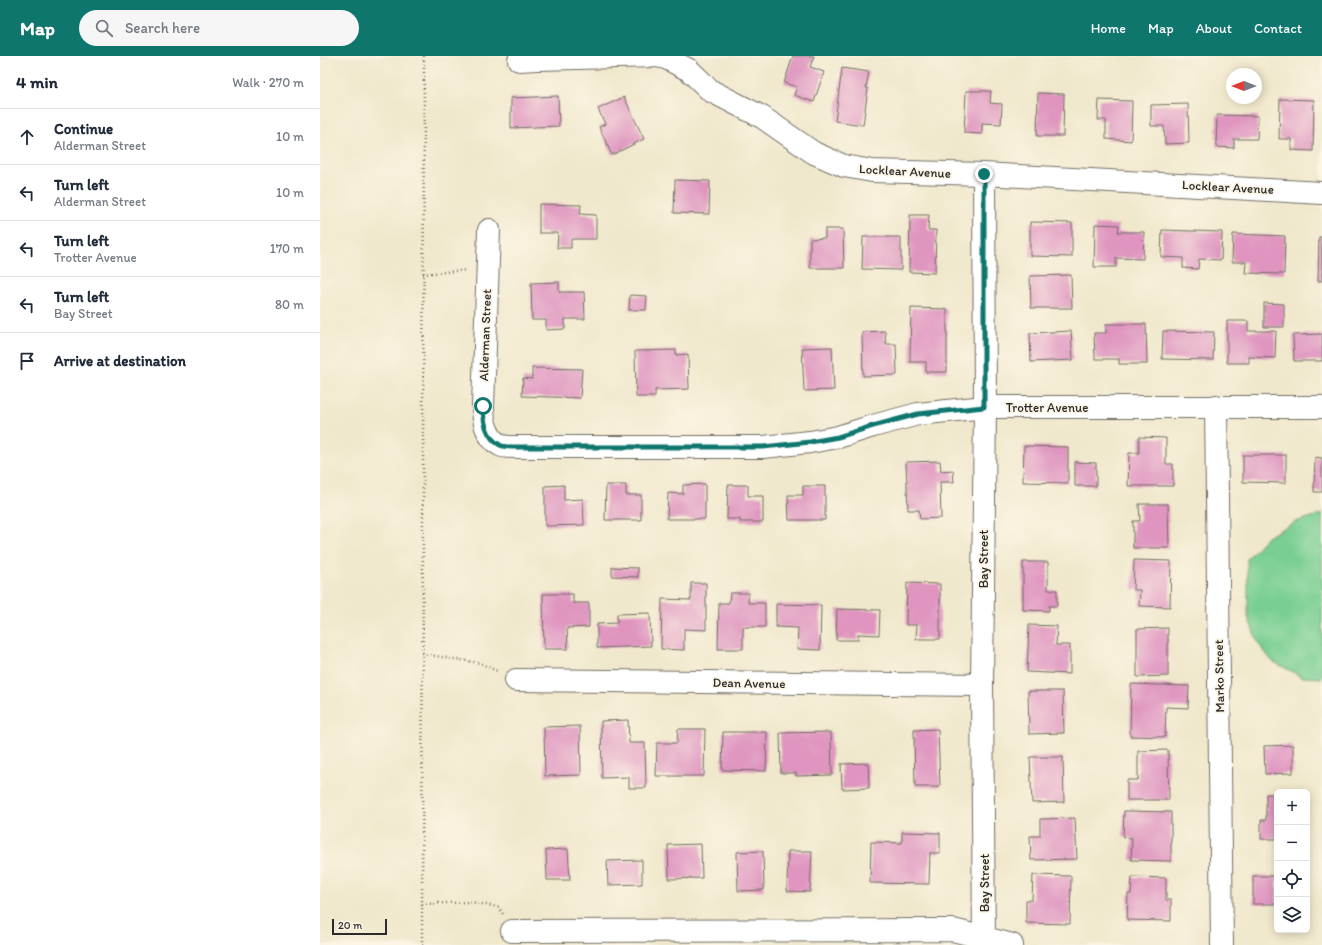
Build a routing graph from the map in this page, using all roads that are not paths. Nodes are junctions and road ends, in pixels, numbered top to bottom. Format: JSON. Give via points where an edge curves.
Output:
{"nodes":[{"id":1,"x":519,"y":60,"type":"dead end"},
{"id":2,"x":984,"y":174,"type":"junction"},
{"id":3,"x":1322,"y":193,"type":"edge"},
{"id":4,"x":489,"y":230,"type":"dead end"},
{"id":5,"x":1216,"y":406,"type":"junction"},
{"id":6,"x":984,"y":407,"type":"junction"},
{"id":7,"x":1322,"y":407,"type":"edge"},
{"id":8,"x":513,"y":447,"type":"joint"},
{"id":9,"x":516,"y":680,"type":"road end"},
{"id":10,"x":982,"y":685,"type":"junction"},
{"id":11,"x":512,"y":931,"type":"road end"},
{"id":12,"x":984,"y":942,"type":"edge"},
{"id":13,"x":1012,"y":945,"type":"edge"},
{"id":14,"x":1222,"y":945,"type":"edge"}],
"edges":[{"from":1,"to":2,"type":"street","name":"Locklear Avenue","via":[[649,56],[666,58],[689,70],[711,91],[762,117],[814,153],[844,166],[872,171]]},
{"from":2,"to":3,"type":"street","name":"Locklear Avenue"},
{"from":2,"to":6,"type":"street","name":"Bay Street"},
{"from":4,"to":8,"type":"street","name":"Alderman Street","via":[[484,420],[494,440],[500,445]]},
{"from":5,"to":6,"type":"street","name":"Trotter Avenue"},
{"from":5,"to":7,"type":"street","name":"Trotter Avenue"},
{"from":5,"to":14,"type":"street","name":"Marko Street"},
{"from":6,"to":8,"type":"street","name":"Trotter Avenue","via":[[918,414],[838,437],[763,447]]},
{"from":6,"to":10,"type":"street","name":"Bay Street"},
{"from":9,"to":10,"type":"street","name":"Dean Avenue"},
{"from":10,"to":12,"type":"street","name":"Bay Street"},
{"from":11,"to":12,"type":"street","via":[[953,930]]},
{"from":12,"to":13,"type":"street"}]}
